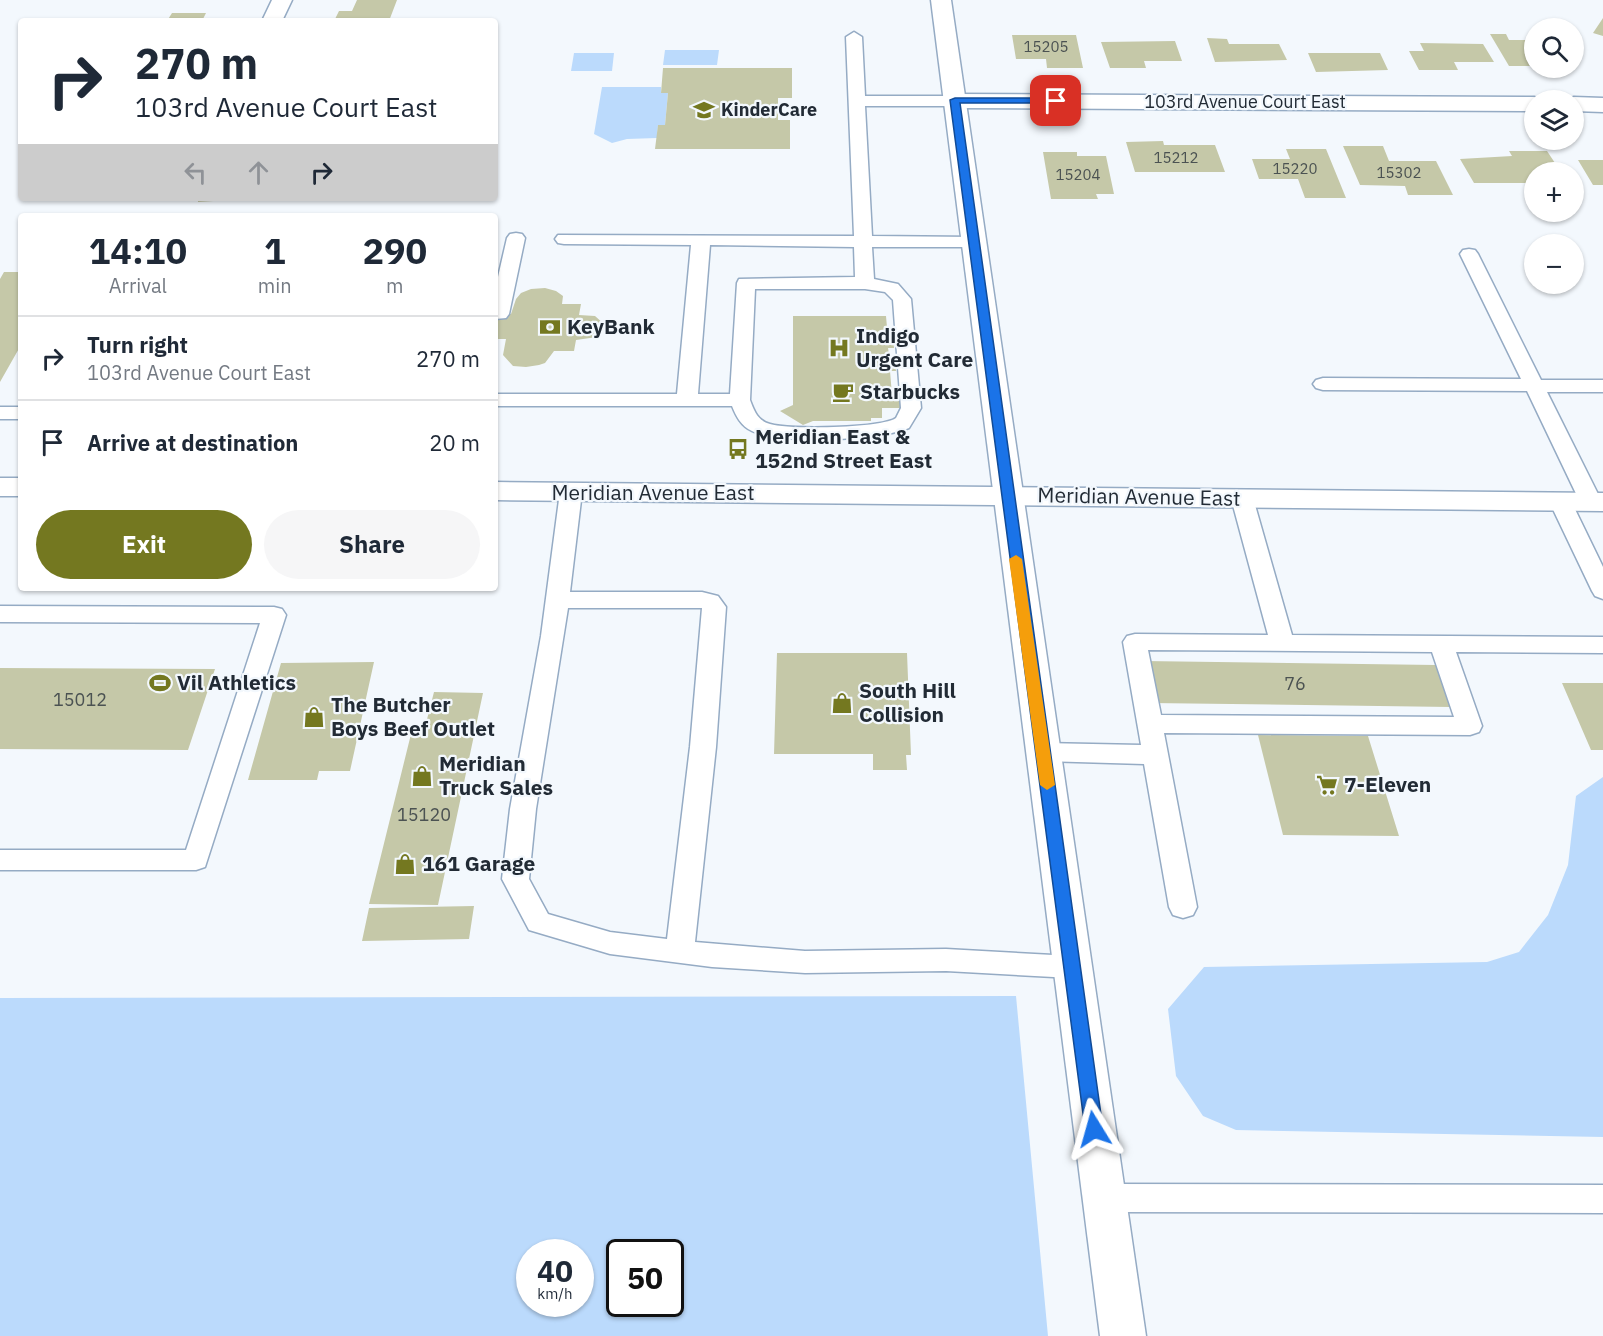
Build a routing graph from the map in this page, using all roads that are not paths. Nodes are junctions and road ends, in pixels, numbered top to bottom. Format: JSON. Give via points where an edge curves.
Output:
{"nodes":[{"id":1,"x":282,"y":0,"type":"edge"},
{"id":2,"x":941,"y":0,"type":"edge"},
{"id":3,"x":273,"y":18,"type":"edge"},
{"id":4,"x":854,"y":37,"type":"dead end"},
{"id":5,"x":857,"y":100,"type":"junction"},
{"id":6,"x":955,"y":100,"type":"junction"},
{"id":7,"x":1524,"y":104,"type":"edge"},
{"id":8,"x":1584,"y":105,"type":"edge"},
{"id":9,"x":1603,"y":105,"type":"edge"},
{"id":10,"x":564,"y":239,"type":"dead end"},
{"id":11,"x":701,"y":240,"type":"junction"},
{"id":12,"x":863,"y":241,"type":"junction"},
{"id":13,"x":974,"y":242,"type":"junction"},
{"id":14,"x":1469,"y":254,"type":"dead end"},
{"id":15,"x":498,"y":255,"type":"edge"},
{"id":16,"x":865,"y":284,"type":"junction"},
{"id":17,"x":499,"y":314,"type":"dead end"},
{"id":18,"x":1323,"y":384,"type":"dead end"},
{"id":19,"x":1533,"y":386,"type":"junction"},
{"id":20,"x":1603,"y":386,"type":"edge"},
{"id":21,"x":498,"y":400,"type":"edge"},
{"id":22,"x":687,"y":400,"type":"junction"},
{"id":23,"x":740,"y":400,"type":"junction"},
{"id":24,"x":0,"y":413,"type":"edge"},
{"id":25,"x":18,"y":413,"type":"edge"},
{"id":26,"x":0,"y":487,"type":"edge"},
{"id":27,"x":18,"y":487,"type":"edge"},
{"id":28,"x":498,"y":491,"type":"edge"},
{"id":29,"x":571,"y":492,"type":"junction"},
{"id":30,"x":1007,"y":496,"type":"junction"},
{"id":31,"x":1242,"y":498,"type":"junction"},
{"id":32,"x":1560,"y":501,"type":"junction"},
{"id":33,"x":1597,"y":502,"type":"edge"},
{"id":34,"x":1603,"y":591,"type":"edge"},
{"id":35,"x":557,"y":600,"type":"junction"},
{"id":36,"x":0,"y":614,"type":"edge"},
{"id":37,"x":1282,"y":643,"type":"junction"},
{"id":38,"x":1441,"y":644,"type":"junction"},
{"id":39,"x":1603,"y":645,"type":"edge"},
{"id":40,"x":1149,"y":724,"type":"junction"},
{"id":41,"x":1043,"y":752,"type":"junction"},
{"id":42,"x":1156,"y":756,"type":"junction"},
{"id":43,"x":0,"y":860,"type":"edge"},
{"id":44,"x":1183,"y":907,"type":"dead end"},
{"id":45,"x":680,"y":951,"type":"junction"},
{"id":46,"x":1072,"y":967,"type":"junction"},
{"id":47,"x":1104,"y":1198,"type":"junction"},
{"id":48,"x":1603,"y":1199,"type":"edge"},
{"id":49,"x":1123,"y":1336,"type":"edge"}],
"edges":[{"from":1,"to":3,"type":"main road"},
{"from":2,"to":6,"type":"main road"},
{"from":4,"to":5,"type":"lane"},
{"from":5,"to":6,"type":"lane"},
{"from":5,"to":12,"type":"lane"},
{"from":6,"to":7,"type":"main road","name":"103rd Avenue Court East"},
{"from":6,"to":13,"type":"main road"},
{"from":8,"to":9,"type":"main road"},
{"from":10,"to":11,"type":"lane"},
{"from":11,"to":12,"type":"lane"},
{"from":11,"to":22,"type":"lane"},
{"from":12,"to":13,"type":"lane"},
{"from":12,"to":16,"type":"lane"},
{"from":13,"to":30,"type":"main road"},
{"from":14,"to":19,"type":"lane"},
{"from":15,"to":17,"type":"lane","via":[[508,238]]},
{"from":16,"to":23,"type":"lane","via":[[746,284]]},
{"from":16,"to":23,"type":"lane","via":[[891,288],[902,300],[911,408],[901,424],[878,431],[770,431],[754,426]]},
{"from":18,"to":19,"type":"lane"},
{"from":19,"to":20,"type":"lane"},
{"from":19,"to":33,"type":"lane"},
{"from":21,"to":22,"type":"lane"},
{"from":22,"to":23,"type":"lane"},
{"from":24,"to":25,"type":"lane"},
{"from":26,"to":27,"type":"main road"},
{"from":28,"to":29,"type":"main road","name":"Meridian Avenue East"},
{"from":29,"to":30,"type":"main road","name":"Meridian Avenue East"},
{"from":29,"to":35,"type":"lane"},
{"from":30,"to":31,"type":"main road","name":"Meridian Avenue East"},
{"from":30,"to":41,"type":"main road"},
{"from":31,"to":32,"type":"main road","name":"Meridian Avenue East"},
{"from":31,"to":37,"type":"lane"},
{"from":32,"to":33,"type":"main road","name":"Meridian Avenue East"},
{"from":32,"to":34,"type":"lane"},
{"from":35,"to":45,"type":"lane","via":[[515,879],[538,922],[610,943]]},
{"from":35,"to":45,"type":"lane","via":[[702,600],[714,607]]},
{"from":36,"to":43,"type":"lane","via":[[274,615],[196,860]]},
{"from":37,"to":38,"type":"lane"},
{"from":37,"to":40,"type":"lane","via":[[1135,642]]},
{"from":38,"to":39,"type":"lane"},
{"from":38,"to":40,"type":"lane","via":[[1470,726]]},
{"from":40,"to":42,"type":"lane"},
{"from":41,"to":42,"type":"lane"},
{"from":41,"to":46,"type":"main road"},
{"from":42,"to":44,"type":"lane"},
{"from":45,"to":46,"type":"lane","via":[[805,962],[946,960]]},
{"from":46,"to":47,"type":"main road"},
{"from":47,"to":48,"type":"lane"},
{"from":47,"to":49,"type":"main road"}]}
